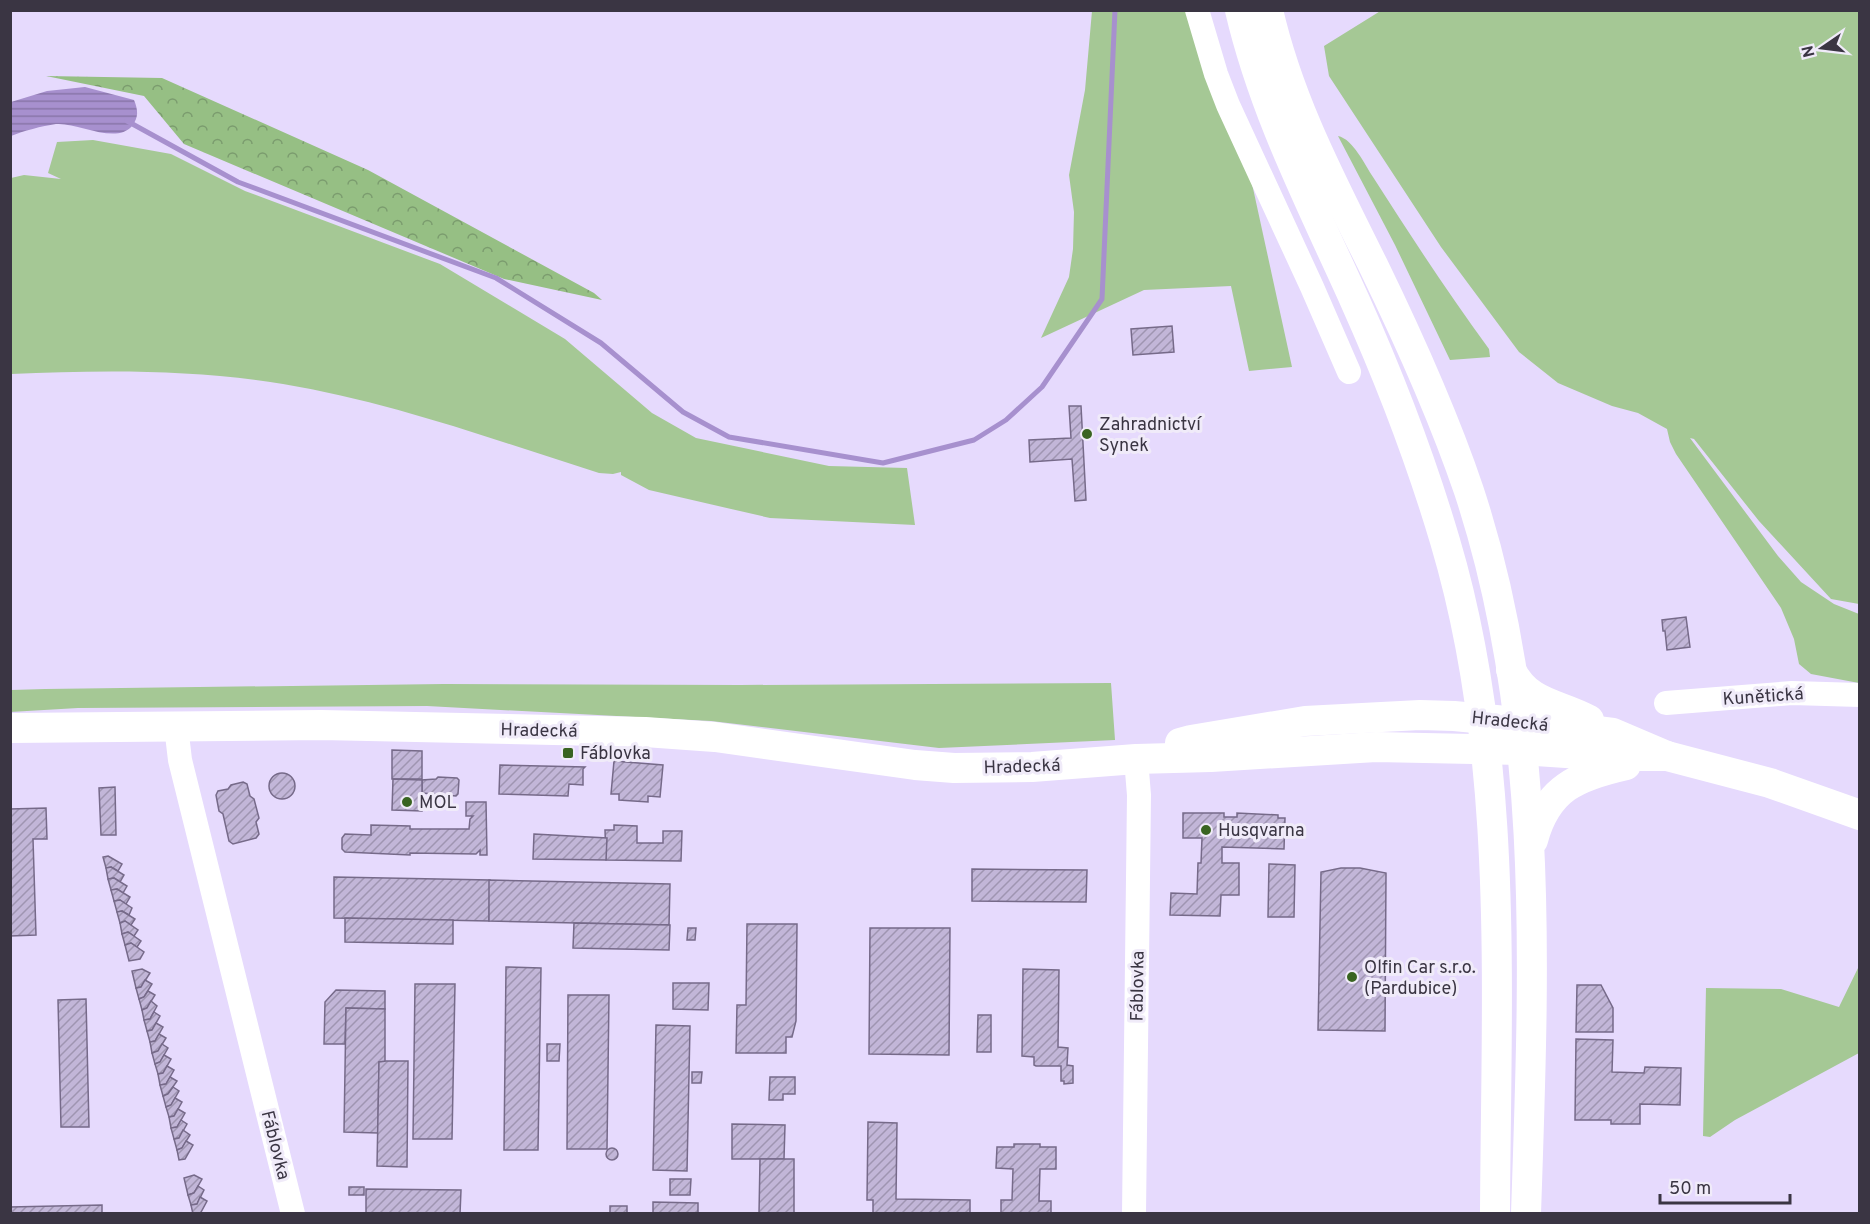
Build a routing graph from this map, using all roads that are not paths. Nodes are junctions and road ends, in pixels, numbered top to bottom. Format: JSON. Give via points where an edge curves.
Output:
{"nodes":[{"id":1,"x":1197,"y":10,"type":"edge"},
{"id":2,"x":1240,"y":10,"type":"edge"},
{"id":3,"x":1268,"y":10,"type":"edge"},
{"id":4,"x":1349,"y":372,"type":"dead end"},
{"id":5,"x":1511,"y":670,"type":"junction"},
{"id":6,"x":1860,"y":695,"type":"edge"},
{"id":7,"x":1666,"y":703,"type":"dead end"},
{"id":8,"x":1482,"y":718,"type":"junction"},
{"id":9,"x":176,"y":726,"type":"junction"},
{"id":10,"x":10,"y":728,"type":"edge"},
{"id":11,"x":1613,"y":733,"type":"junction"},
{"id":12,"x":1519,"y":736,"type":"junction"},
{"id":13,"x":1486,"y":749,"type":"junction"},
{"id":14,"x":1667,"y":756,"type":"junction"},
{"id":15,"x":1136,"y":759,"type":"junction"},
{"id":16,"x":1860,"y":815,"type":"edge"},
{"id":17,"x":1531,"y":853,"type":"junction"},
{"id":18,"x":293,"y":1214,"type":"edge"},
{"id":19,"x":1134,"y":1214,"type":"edge"},
{"id":20,"x":1495,"y":1214,"type":"edge"},
{"id":21,"x":1526,"y":1214,"type":"edge"}],
"edges":[{"from":1,"to":4,"type":"street","via":[[1228,105]]},
{"from":2,"to":8,"type":"main road","via":[[1272,117],[1375,348],[1426,483],[1465,615]]},
{"from":3,"to":5,"type":"main road","via":[[1283,66],[1311,139],[1401,323],[1452,447],[1486,549]]},
{"from":5,"to":11,"type":"main road","via":[[1522,687],[1537,699]]},
{"from":5,"to":12,"type":"main road"},
{"from":6,"to":7,"type":"street","name":"Kunětická","via":[[1792,693]]},
{"from":8,"to":12,"type":"main road","name":"Hradecká"},
{"from":8,"to":13,"type":"main road"},
{"from":8,"to":15,"type":"main road","name":"Hradecká","via":[[1420,715],[1305,721],[1191,740]]},
{"from":9,"to":10,"type":"main road","name":"Hradecká"},
{"from":9,"to":15,"type":"main road","name":"Hradecká","via":[[645,732],[715,737],[954,768]]},
{"from":9,"to":18,"type":"street","name":"Fáblovka","via":[[180,760]]},
{"from":11,"to":12,"type":"main road","name":"Hradecká"},
{"from":11,"to":14,"type":"main road","name":"Hradecká"},
{"from":12,"to":13,"type":"main road","name":"Hradecká"},
{"from":12,"to":14,"type":"main road","name":"Hradecká","via":[[1611,756]]},
{"from":12,"to":17,"type":"main road"},
{"from":13,"to":15,"type":"main road","name":"Hradecká","via":[[1376,747]]},
{"from":13,"to":20,"type":"main road","via":[[1496,884]]},
{"from":14,"to":16,"type":"main road","name":"Hradecká","via":[[1770,783]]},
{"from":14,"to":17,"type":"main road","via":[[1592,773],[1570,784],[1543,813]]},
{"from":15,"to":19,"type":"street","name":"Fáblovka","via":[[1139,795]]},
{"from":17,"to":21,"type":"main road","via":[[1533,951]]}]}
